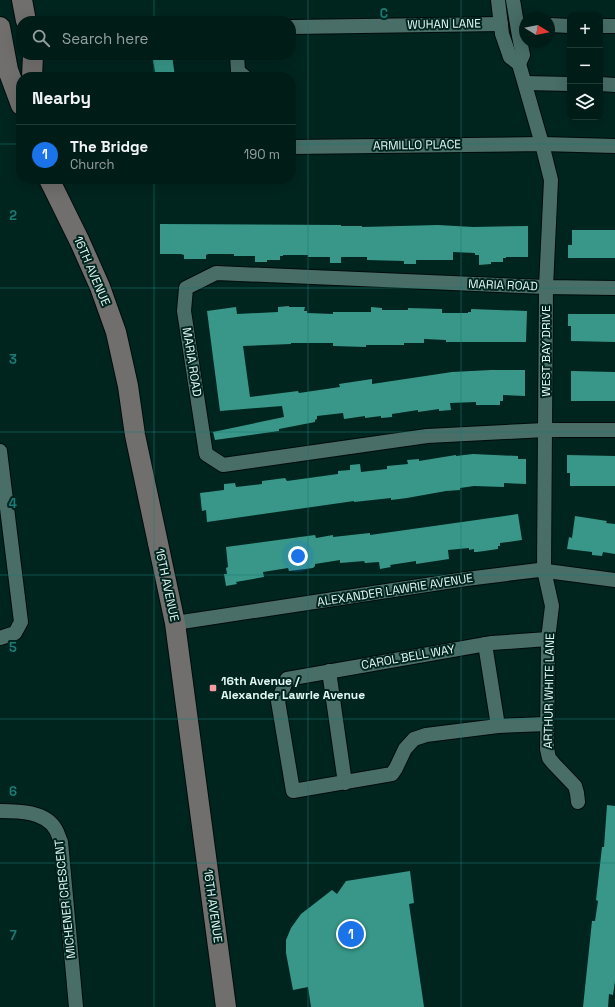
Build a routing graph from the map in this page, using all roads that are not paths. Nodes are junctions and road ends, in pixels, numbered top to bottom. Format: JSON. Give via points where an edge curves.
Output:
{"nodes":[{"id":1,"x":22,"y":0,"type":"edge"},
{"id":2,"x":498,"y":0,"type":"edge"},
{"id":3,"x":513,"y":0,"type":"edge"},
{"id":4,"x":25,"y":16,"type":"edge"},
{"id":5,"x":519,"y":19,"type":"edge"},
{"id":6,"x":501,"y":24,"type":"junction"},
{"id":7,"x":555,"y":25,"type":"edge"},
{"id":8,"x":567,"y":26,"type":"edge"},
{"id":9,"x":603,"y":26,"type":"edge"},
{"id":10,"x":615,"y":26,"type":"edge"},
{"id":11,"x":0,"y":27,"type":"edge"},
{"id":12,"x":296,"y":27,"type":"edge"},
{"id":13,"x":523,"y":48,"type":"edge"},
{"id":14,"x":33,"y":60,"type":"edge"},
{"id":15,"x":237,"y":60,"type":"edge"},
{"id":16,"x":519,"y":64,"type":"junction"},
{"id":17,"x":32,"y":72,"type":"edge"},
{"id":18,"x":239,"y":72,"type":"edge"},
{"id":19,"x":525,"y":83,"type":"junction"},
{"id":20,"x":567,"y":84,"type":"edge"},
{"id":21,"x":603,"y":84,"type":"edge"},
{"id":22,"x":615,"y":85,"type":"edge"},
{"id":23,"x":16,"y":92,"type":"edge"},
{"id":24,"x":542,"y":144,"type":"junction"},
{"id":25,"x":615,"y":146,"type":"edge"},
{"id":26,"x":296,"y":147,"type":"edge"},
{"id":27,"x":51,"y":184,"type":"edge"},
{"id":28,"x":546,"y":287,"type":"junction"},
{"id":29,"x":615,"y":288,"type":"edge"},
{"id":30,"x":545,"y":430,"type":"junction"},
{"id":31,"x":615,"y":430,"type":"edge"},
{"id":32,"x":1,"y":460,"type":"edge"},
{"id":33,"x":544,"y":570,"type":"junction"},
{"id":34,"x":615,"y":580,"type":"edge"},
{"id":35,"x":175,"y":623,"type":"junction"},
{"id":36,"x":0,"y":638,"type":"edge"},
{"id":37,"x":548,"y":640,"type":"junction"},
{"id":38,"x":485,"y":644,"type":"junction"},
{"id":39,"x":329,"y":671,"type":"junction"},
{"id":40,"x":547,"y":724,"type":"junction"},
{"id":41,"x":498,"y":726,"type":"junction"},
{"id":42,"x":345,"y":782,"type":"junction"},
{"id":43,"x":578,"y":802,"type":"dead end"},
{"id":44,"x":0,"y":811,"type":"edge"},
{"id":45,"x":76,"y":1007,"type":"edge"},
{"id":46,"x":226,"y":1007,"type":"edge"}],
"edges":[{"from":1,"to":4,"type":"main road"},
{"from":2,"to":6,"type":"street","name":"WEST BAY DRIVE"},
{"from":3,"to":5,"type":"street","name":"WEST BAY DRIVE"},
{"from":6,"to":12,"type":"street","name":"WUHAN LANE"},
{"from":6,"to":16,"type":"street","name":"WEST BAY DRIVE","via":[[510,57]]},
{"from":7,"to":8,"type":"street"},
{"from":9,"to":10,"type":"street"},
{"from":11,"to":23,"type":"main road","via":[[8,70]]},
{"from":13,"to":16,"type":"street","name":"WEST BAY DRIVE"},
{"from":14,"to":17,"type":"main road"},
{"from":15,"to":18,"type":"street"},
{"from":16,"to":19,"type":"street","name":"WEST BAY DRIVE"},
{"from":19,"to":20,"type":"street"},
{"from":19,"to":24,"type":"street","name":"WEST BAY DRIVE"},
{"from":21,"to":22,"type":"street"},
{"from":24,"to":25,"type":"street","name":"ARMILLO PLACE"},
{"from":24,"to":26,"type":"street","name":"ARMILLO PLACE"},
{"from":24,"to":28,"type":"street","name":"WEST BAY DRIVE","via":[[551,180]]},
{"from":27,"to":35,"type":"main road","name":"16TH AVENUE","via":[[100,287],[116,332]]},
{"from":28,"to":29,"type":"street","name":"MARIA ROAD"},
{"from":28,"to":30,"type":"street","name":"WEST BAY DRIVE"},
{"from":28,"to":30,"type":"street","name":"MARIA ROAD","via":[[216,273],[186,288],[184,311],[206,454],[222,465],[427,436]]},
{"from":30,"to":31,"type":"street","name":"MARIA ROAD"},
{"from":30,"to":33,"type":"street","name":"WEST BAY DRIVE"},
{"from":32,"to":36,"type":"street","via":[[21,622],[15,633]]},
{"from":33,"to":34,"type":"street","name":"ALEXANDER LAWRIE AVENUE"},
{"from":33,"to":35,"type":"street","name":"ALEXANDER LAWRIE AVENUE","via":[[466,579]]},
{"from":33,"to":37,"type":"street","name":"ARTHUR WHITE LANE","via":[[552,606]]},
{"from":35,"to":46,"type":"main road","name":"16TH AVENUE"},
{"from":37,"to":38,"type":"street","name":"CAROL BELL WAY"},
{"from":37,"to":40,"type":"street","name":"ARTHUR WHITE LANE"},
{"from":38,"to":39,"type":"street","name":"CAROL BELL WAY"},
{"from":38,"to":41,"type":"street"},
{"from":39,"to":42,"type":"street"},
{"from":39,"to":42,"type":"street","name":"CAROL BELL WAY","via":[[287,678],[278,701],[294,791]]},
{"from":40,"to":41,"type":"street"},
{"from":40,"to":43,"type":"street","name":"ARTHUR WHITE LANE","via":[[546,749],[549,758],[575,786]]},
{"from":41,"to":42,"type":"street","via":[[426,735],[414,739],[405,749],[392,774]]},
{"from":44,"to":45,"type":"street","name":"MICHENER CRESCENT","via":[[23,811],[43,817],[55,828],[61,842]]}]}
